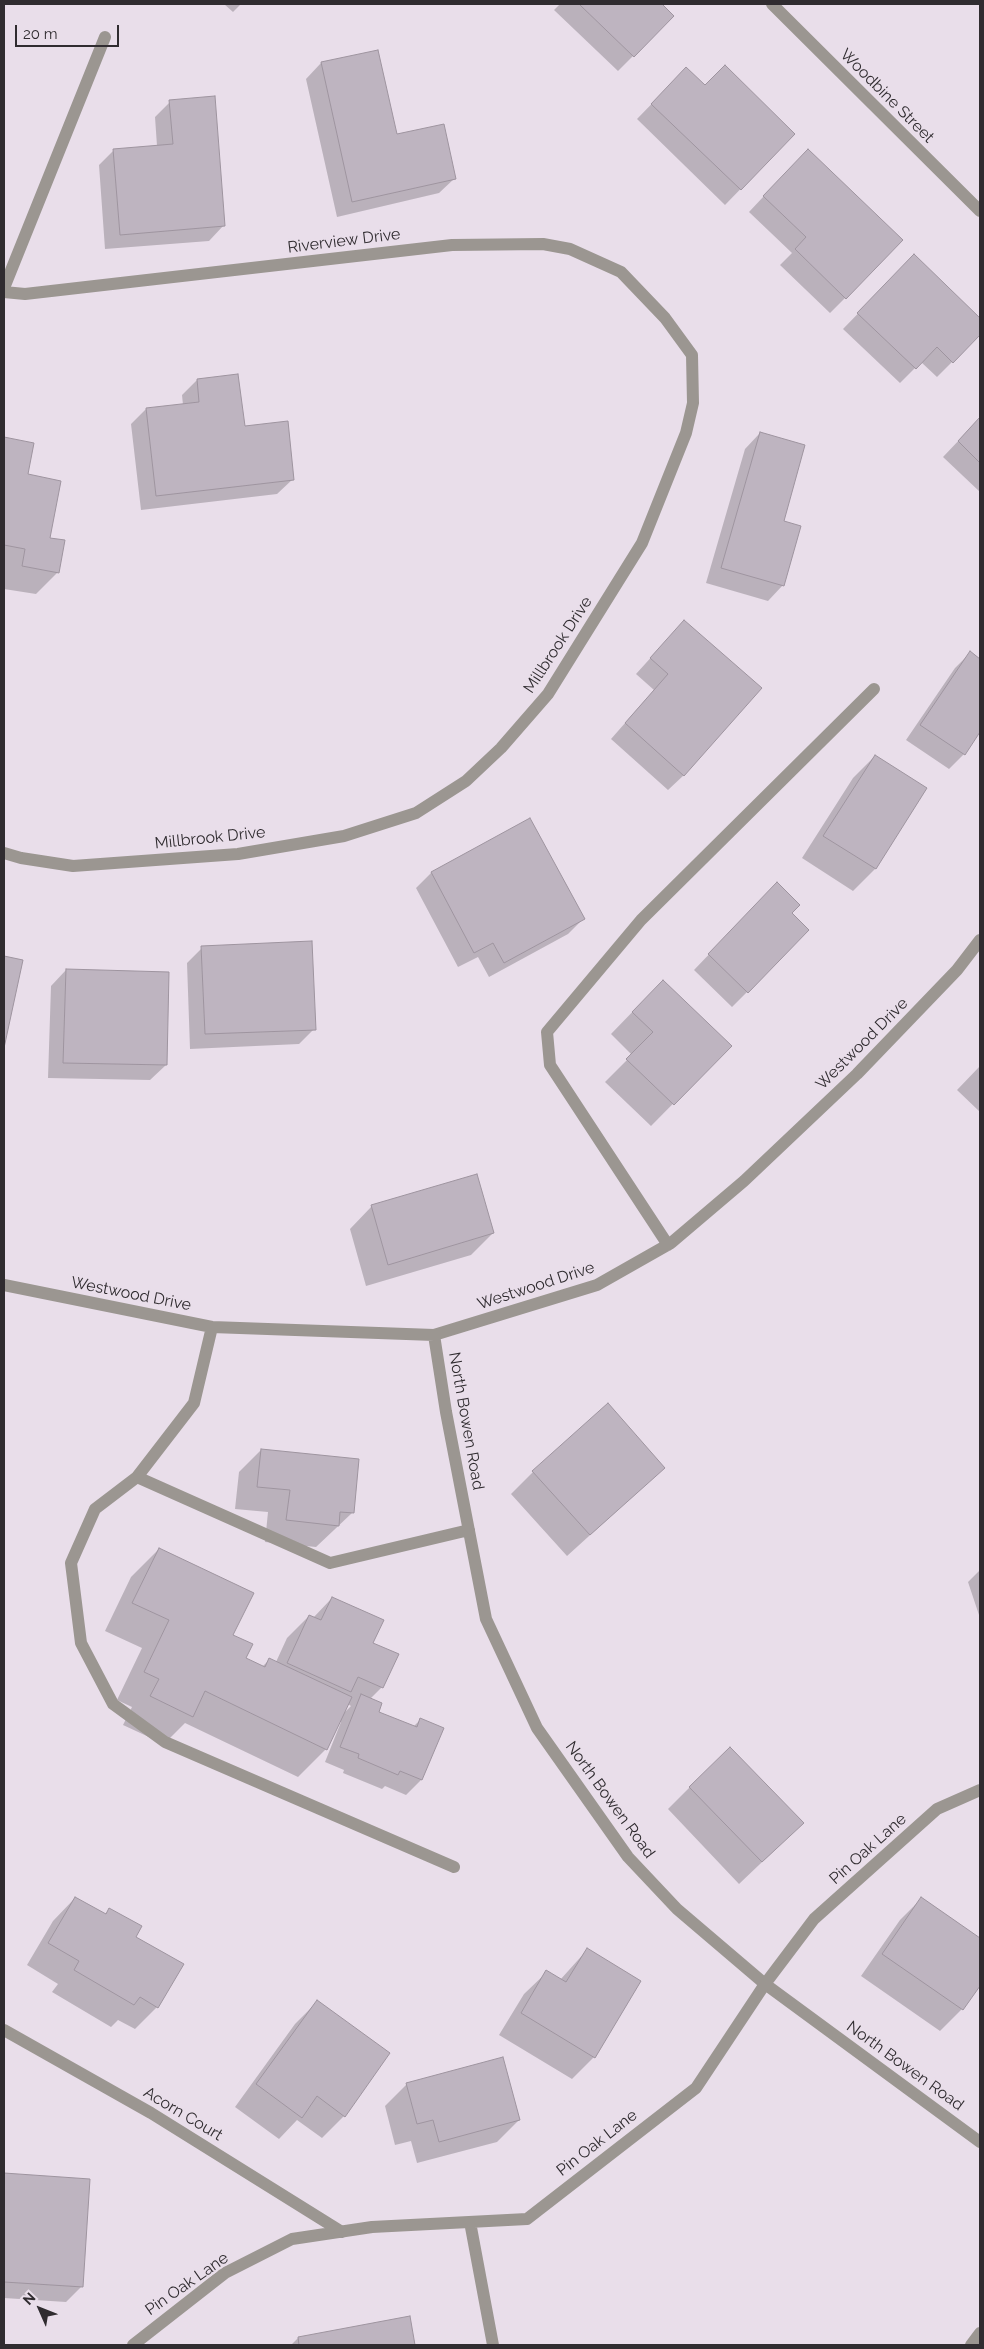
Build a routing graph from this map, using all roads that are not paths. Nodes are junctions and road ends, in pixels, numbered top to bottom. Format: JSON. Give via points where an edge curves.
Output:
{"nodes":[{"id":1,"x":772,"y":4,"type":"edge"},
{"id":2,"x":105,"y":37,"type":"dead end"},
{"id":3,"x":980,"y":211,"type":"edge"},
{"id":4,"x":4,"y":290,"type":"edge"},
{"id":5,"x":665,"y":318,"type":"joint"},
{"id":6,"x":874,"y":689,"type":"dead end"},
{"id":7,"x":4,"y":852,"type":"edge"},
{"id":8,"x":980,"y":940,"type":"edge"},
{"id":9,"x":668,"y":1245,"type":"junction"},
{"id":10,"x":4,"y":1285,"type":"edge"},
{"id":11,"x":212,"y":1327,"type":"junction"},
{"id":12,"x":434,"y":1335,"type":"junction"},
{"id":13,"x":137,"y":1477,"type":"junction"},
{"id":14,"x":469,"y":1530,"type":"junction"},
{"id":15,"x":980,"y":1790,"type":"edge"},
{"id":16,"x":454,"y":1867,"type":"dead end"},
{"id":17,"x":765,"y":1984,"type":"junction"},
{"id":18,"x":4,"y":2030,"type":"edge"},
{"id":19,"x":980,"y":2142,"type":"edge"},
{"id":20,"x":470,"y":2222,"type":"junction"},
{"id":21,"x":342,"y":2232,"type":"junction"},
{"id":22,"x":980,"y":2333,"type":"edge"},
{"id":23,"x":133,"y":2345,"type":"edge"},
{"id":24,"x":494,"y":2345,"type":"edge"},
{"id":25,"x":971,"y":2345,"type":"edge"}],
"edges":[{"from":1,"to":3,"type":"street","name":"Woodbine Street"},
{"from":2,"to":4,"type":"street","name":"Riverview Drive"},
{"from":4,"to":5,"type":"street","name":"Riverview Drive","via":[[25,294],[452,245],[543,244],[570,249],[620,272]]},
{"from":5,"to":7,"type":"street","name":"Millbrook Drive","via":[[692,355],[693,403],[686,434],[642,543],[548,694],[501,748],[466,781],[416,813],[344,836],[238,854],[73,866]]},
{"from":6,"to":9,"type":"street","via":[[641,920],[547,1032],[550,1065]]},
{"from":8,"to":9,"type":"street","name":"Westwood Drive","via":[[957,970],[857,1074],[744,1181]]},
{"from":9,"to":12,"type":"street","name":"Westwood Drive","via":[[596,1285]]},
{"from":10,"to":11,"type":"street","name":"Westwood Drive"},
{"from":11,"to":12,"type":"street","name":"Westwood Drive"},
{"from":11,"to":13,"type":"street","via":[[194,1403]]},
{"from":12,"to":14,"type":"street","name":"North Bowen Road"},
{"from":13,"to":14,"type":"street","via":[[330,1563]]},
{"from":13,"to":16,"type":"street","via":[[95,1509],[71,1563],[81,1643],[113,1704],[165,1742]]},
{"from":14,"to":17,"type":"street","name":"North Bowen Road","via":[[486,1619],[537,1728],[628,1857],[677,1909]]},
{"from":15,"to":17,"type":"street","name":"Pin Oak Lane","via":[[937,1809],[814,1920]]},
{"from":17,"to":19,"type":"street","name":"North Bowen Road"},
{"from":17,"to":20,"type":"street","name":"Pin Oak Lane","via":[[696,2088],[527,2219]]},
{"from":18,"to":21,"type":"street","name":"Acorn Court","via":[[151,2113]]},
{"from":20,"to":21,"type":"street","name":"Pin Oak Lane","via":[[372,2227]]},
{"from":20,"to":24,"type":"street"},
{"from":21,"to":23,"type":"street","name":"Pin Oak Lane","via":[[292,2239],[225,2273]]},
{"from":22,"to":25,"type":"street"}]}
